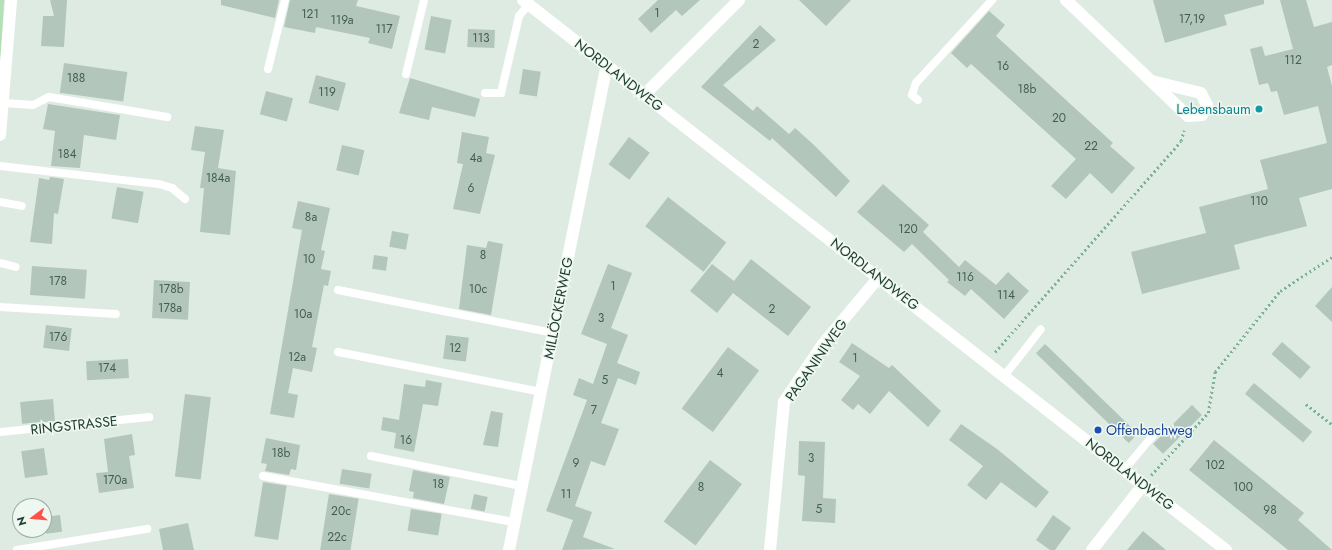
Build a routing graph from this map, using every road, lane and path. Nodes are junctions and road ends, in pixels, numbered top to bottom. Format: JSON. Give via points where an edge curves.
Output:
{"nodes":[{"id":1,"x":11,"y":0,"type":"edge"},
{"id":2,"x":285,"y":0,"type":"edge"},
{"id":3,"x":424,"y":0,"type":"edge"},
{"id":4,"x":739,"y":0,"type":"edge"},
{"id":5,"x":992,"y":0,"type":"edge"},
{"id":6,"x":1066,"y":0,"type":"edge"},
{"id":7,"x":526,"y":2,"type":"edge"},
{"id":8,"x":607,"y":66,"type":"junction"},
{"id":9,"x":268,"y":69,"type":"dead end"},
{"id":10,"x":406,"y":74,"type":"dead end"},
{"id":11,"x":1151,"y":80,"type":"junction"},
{"id":12,"x":485,"y":93,"type":"dead end"},
{"id":13,"x":644,"y":94,"type":"junction"},
{"id":14,"x":3,"y":99,"type":"edge"},
{"id":15,"x":918,"y":100,"type":"dead end"},
{"id":16,"x":1188,"y":116,"type":"junction"},
{"id":17,"x":167,"y":117,"type":"dead end"},
{"id":18,"x":0,"y":135,"type":"edge"},
{"id":19,"x":0,"y":166,"type":"edge"},
{"id":20,"x":184,"y":200,"type":"dead end"},
{"id":21,"x":0,"y":202,"type":"edge"},
{"id":22,"x":22,"y":206,"type":"dead end"},
{"id":23,"x":1332,"y":257,"type":"edge"},
{"id":24,"x":0,"y":263,"type":"edge"},
{"id":25,"x":16,"y":267,"type":"dead end"},
{"id":26,"x":879,"y":277,"type":"junction"},
{"id":27,"x":338,"y":290,"type":"dead end"},
{"id":28,"x":0,"y":307,"type":"edge"},
{"id":29,"x":116,"y":314,"type":"dead end"},
{"id":30,"x":1041,"y":329,"type":"dead end"},
{"id":31,"x":553,"y":332,"type":"junction"},
{"id":32,"x":338,"y":352,"type":"dead end"},
{"id":33,"x":987,"y":361,"type":"junction"},
{"id":34,"x":1005,"y":375,"type":"junction"},
{"id":35,"x":541,"y":392,"type":"junction"},
{"id":36,"x":1306,"y":404,"type":"dead end"},
{"id":37,"x":149,"y":417,"type":"dead end"},
{"id":38,"x":1332,"y":424,"type":"edge"},
{"id":39,"x":0,"y":432,"type":"edge"},
{"id":40,"x":1155,"y":433,"type":"dead end"},
{"id":41,"x":371,"y":456,"type":"dead end"},
{"id":42,"x":1124,"y":470,"type":"junction"},
{"id":43,"x":263,"y":476,"type":"dead end"},
{"id":44,"x":1143,"y":485,"type":"junction"},
{"id":45,"x":522,"y":486,"type":"junction"},
{"id":46,"x":514,"y":522,"type":"junction"},
{"id":47,"x":147,"y":529,"type":"dead end"},
{"id":48,"x":17,"y":550,"type":"edge"},
{"id":49,"x":509,"y":550,"type":"edge"},
{"id":50,"x":770,"y":550,"type":"edge"},
{"id":51,"x":1092,"y":550,"type":"edge"},
{"id":52,"x":1226,"y":550,"type":"edge"}],
"edges":[{"from":1,"to":14,"type":"street"},
{"from":2,"to":9,"type":"lane"},
{"from":3,"to":10,"type":"lane"},
{"from":4,"to":13,"type":"street"},
{"from":5,"to":15,"type":"lane","via":[[916,83],[912,95]]},
{"from":6,"to":11,"type":"street"},
{"from":7,"to":8,"type":"street","name":"NORDLANDWEG"},
{"from":7,"to":12,"type":"lane","via":[[519,16],[501,93]]},
{"from":8,"to":13,"type":"street","name":"NORDLANDWEG"},
{"from":8,"to":31,"type":"street","name":"MILLÖCKERWEG"},
{"from":11,"to":16,"type":"street"},
{"from":11,"to":16,"type":"street","via":[[1201,93],[1207,105],[1202,115]]},
{"from":13,"to":26,"type":"street","name":"NORDLANDWEG"},
{"from":14,"to":17,"type":"lane","via":[[33,105],[49,97]]},
{"from":14,"to":18,"type":"street"},
{"from":16,"to":33,"type":"path","via":[[1181,141]]},
{"from":19,"to":20,"type":"lane","via":[[159,184],[172,188]]},
{"from":21,"to":22,"type":"lane"},
{"from":23,"to":44,"type":"path","via":[[1280,291],[1215,372],[1208,413]]},
{"from":24,"to":25,"type":"lane"},
{"from":26,"to":33,"type":"street","name":"NORDLANDWEG"},
{"from":26,"to":50,"type":"street","name":"PAGANINIWEG","via":[[823,344],[784,402]]},
{"from":27,"to":31,"type":"lane"},
{"from":28,"to":29,"type":"lane"},
{"from":30,"to":34,"type":"lane"},
{"from":31,"to":35,"type":"street","name":"MILLÖCKERWEG"},
{"from":32,"to":35,"type":"lane"},
{"from":33,"to":34,"type":"street","name":"NORDLANDWEG"},
{"from":34,"to":42,"type":"street","name":"NORDLANDWEG"},
{"from":35,"to":45,"type":"street","name":"MILLÖCKERWEG"},
{"from":36,"to":38,"type":"path"},
{"from":37,"to":39,"type":"lane","name":"RINGSTRASSE"},
{"from":40,"to":42,"type":"lane"},
{"from":41,"to":45,"type":"lane"},
{"from":42,"to":44,"type":"street","name":"NORDLANDWEG"},
{"from":43,"to":46,"type":"lane"},
{"from":44,"to":51,"type":"street"},
{"from":44,"to":52,"type":"street","name":"NORDLANDWEG"},
{"from":45,"to":46,"type":"street","name":"MILLÖCKERWEG"},
{"from":46,"to":49,"type":"street","name":"MILLÖCKERWEG"},
{"from":47,"to":48,"type":"lane"}]}
